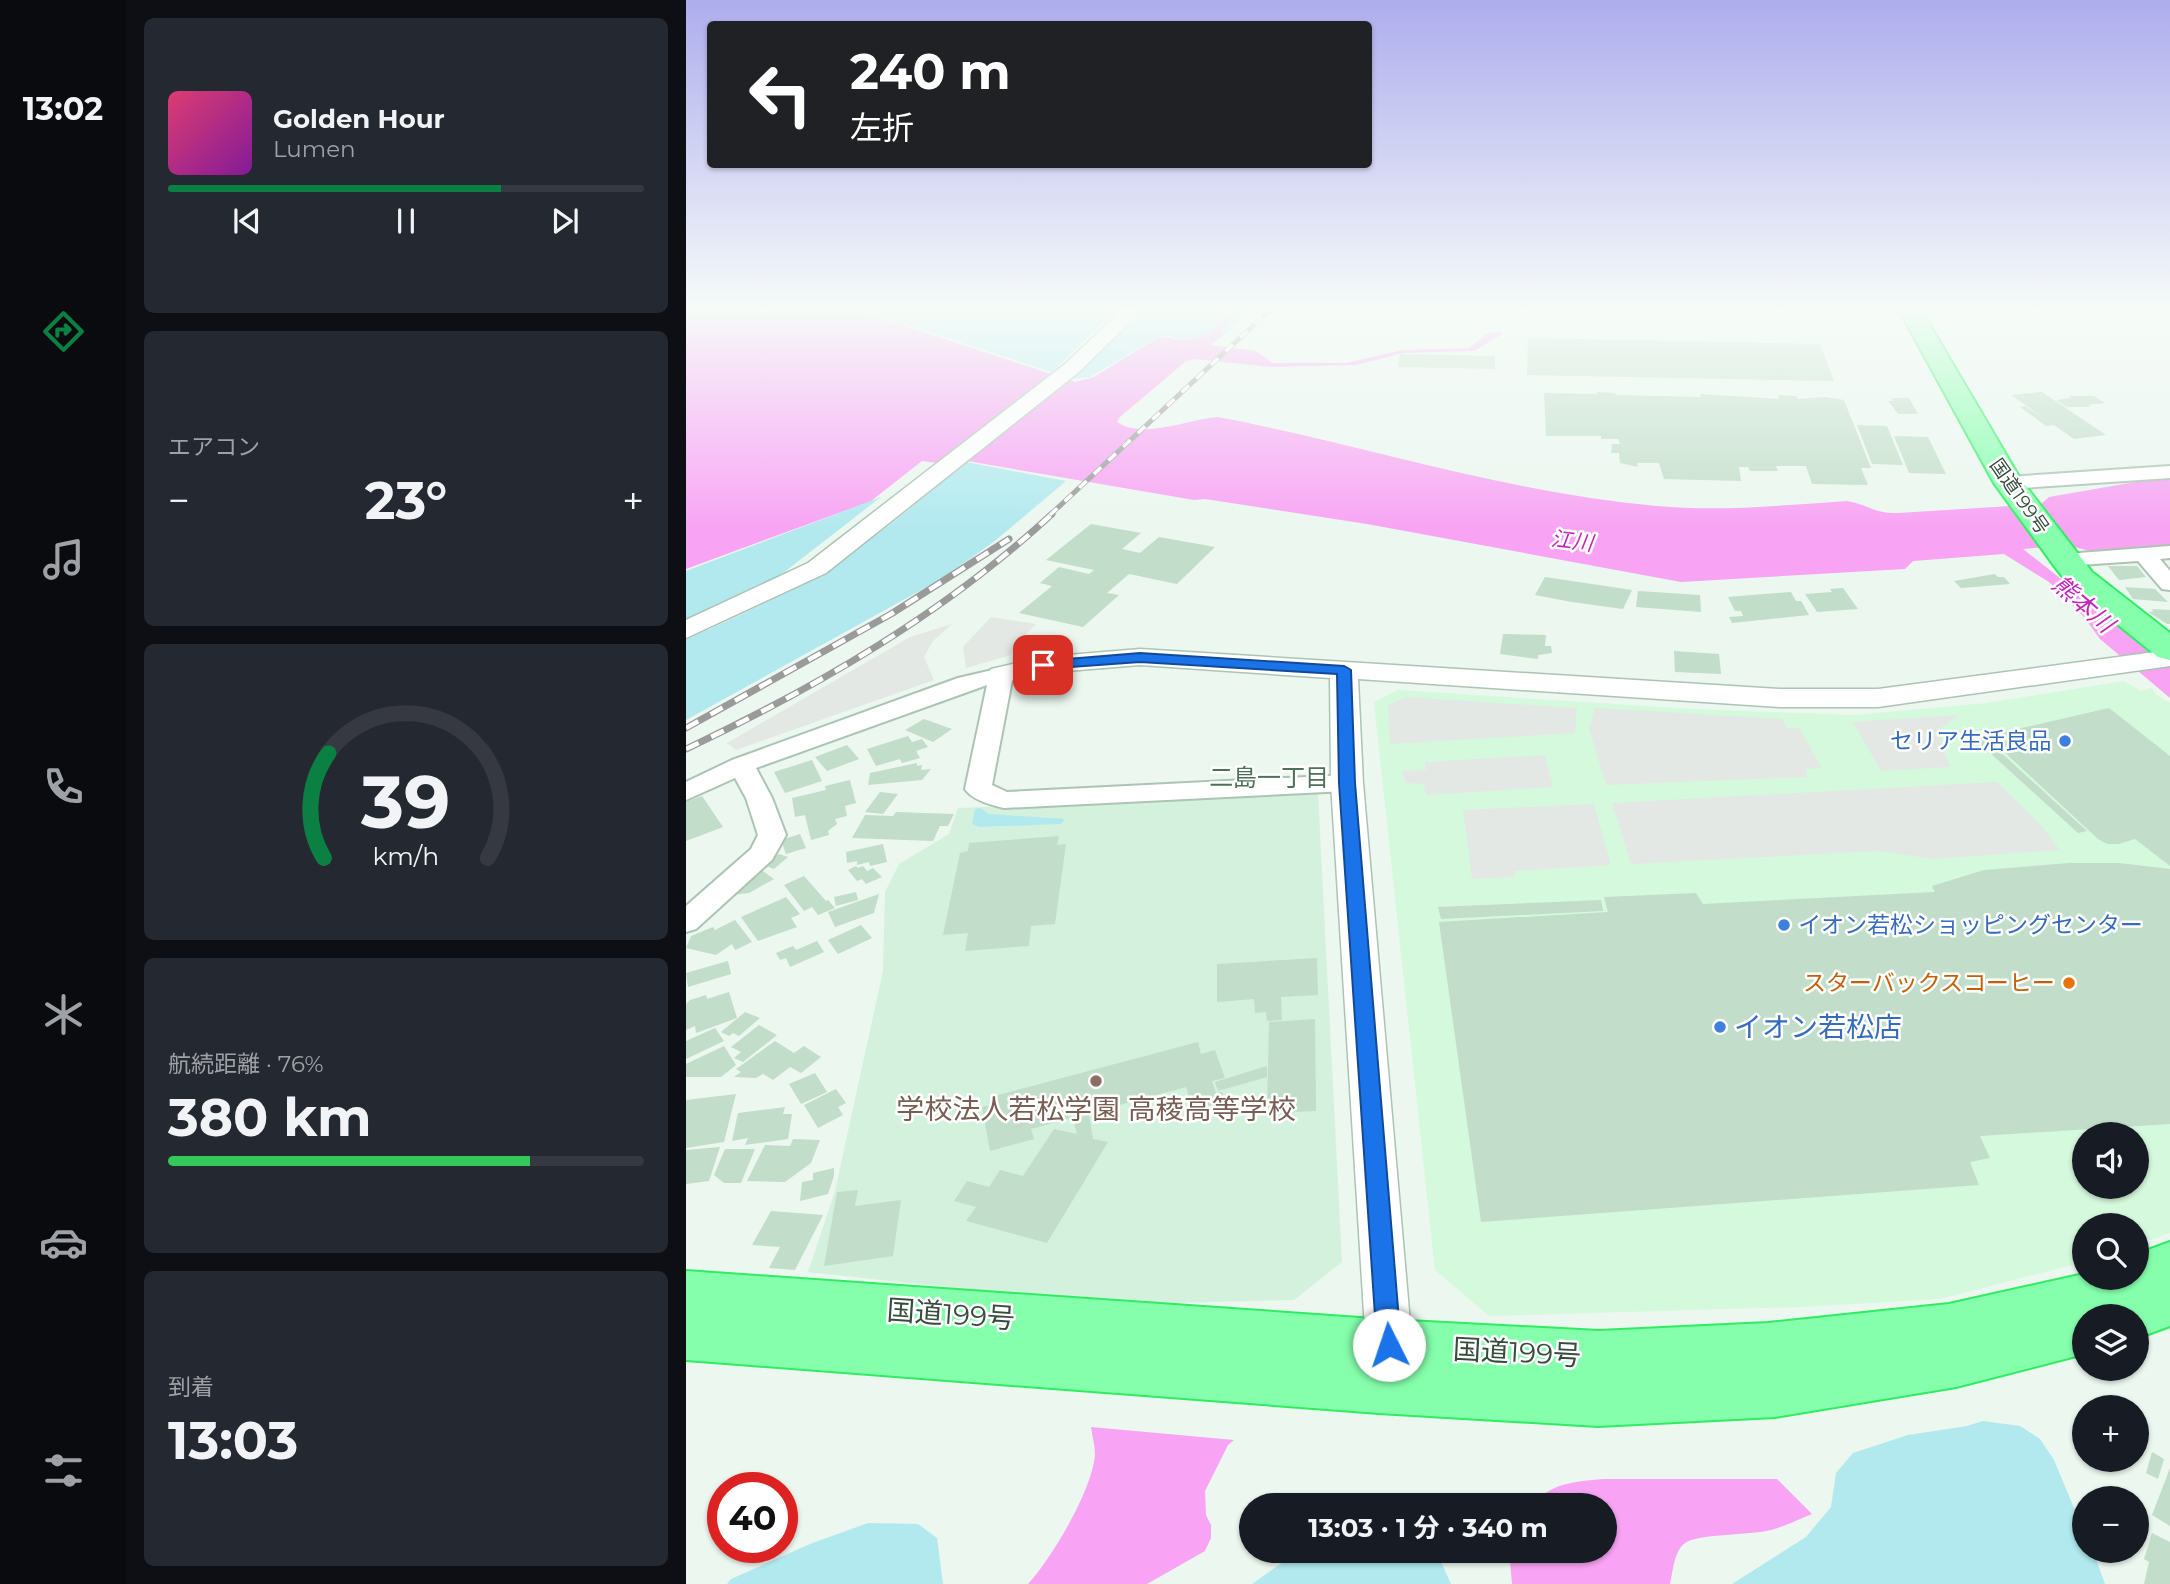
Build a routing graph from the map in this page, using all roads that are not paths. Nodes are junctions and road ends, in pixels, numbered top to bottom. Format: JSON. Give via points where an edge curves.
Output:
{"nodes":[{"id":1,"x":1052,"y":384,"type":"edge"},
{"id":2,"x":1952,"y":384,"type":"edge"},
{"id":3,"x":2170,"y":471,"type":"edge"},
{"id":4,"x":2010,"y":485,"type":"junction"},
{"id":5,"x":2170,"y":552,"type":"edge"},
{"id":6,"x":2143,"y":554,"type":"junction"},
{"id":7,"x":2064,"y":557,"type":"junction"},
{"id":8,"x":2170,"y":584,"type":"edge"},
{"id":9,"x":686,"y":630,"type":"edge"},
{"id":10,"x":2170,"y":650,"type":"edge"},
{"id":11,"x":2170,"y":657,"type":"edge"},
{"id":12,"x":1344,"y":670,"type":"junction"},
{"id":13,"x":1001,"y":675,"type":"junction"},
{"id":14,"x":741,"y":765,"type":"junction"},
{"id":15,"x":1347,"y":783,"type":"junction"},
{"id":16,"x":686,"y":792,"type":"edge"},
{"id":17,"x":686,"y":922,"type":"edge"},
{"id":18,"x":2170,"y":1265,"type":"edge"},
{"id":19,"x":686,"y":1295,"type":"edge"},
{"id":20,"x":2170,"y":1302,"type":"edge"},
{"id":21,"x":2149,"y":1309,"type":"edge"},
{"id":22,"x":2072,"y":1332,"type":"edge"},
{"id":23,"x":686,"y":1335,"type":"edge"},
{"id":24,"x":1384,"y":1366,"type":"junction"}],
"edges":[{"from":1,"to":9,"type":"street","via":[[817,568]]},
{"from":2,"to":4,"type":"highway","name":"国道199号"},
{"from":3,"to":4,"type":"street"},
{"from":4,"to":7,"type":"highway","name":"国道199号"},
{"from":5,"to":6,"type":"street"},
{"from":6,"to":7,"type":"street"},
{"from":6,"to":8,"type":"street"},
{"from":7,"to":10,"type":"highway","name":"国道199号","via":[[2081,579]]},
{"from":11,"to":12,"type":"street","via":[[1878,698],[1779,698]]},
{"from":12,"to":13,"type":"street","via":[[1140,657],[1065,662]]},
{"from":12,"to":15,"type":"street"},
{"from":13,"to":14,"type":"street","via":[[966,683]]},
{"from":13,"to":15,"type":"street","via":[[978,789],[1004,800]]},
{"from":14,"to":16,"type":"street"},
{"from":14,"to":17,"type":"street","via":[[772,835],[762,853]]},
{"from":15,"to":24,"type":"street"},
{"from":18,"to":24,"type":"highway","name":"国道199号","via":[[2087,1297],[1949,1329],[1768,1349]]},
{"from":19,"to":24,"type":"highway","name":"国道199号"},
{"from":20,"to":21,"type":"highway"},
{"from":22,"to":24,"type":"highway","name":"国道199号","via":[[1956,1361],[1775,1390],[1598,1399]]},
{"from":23,"to":24,"type":"highway","name":"国道199号"}]}
